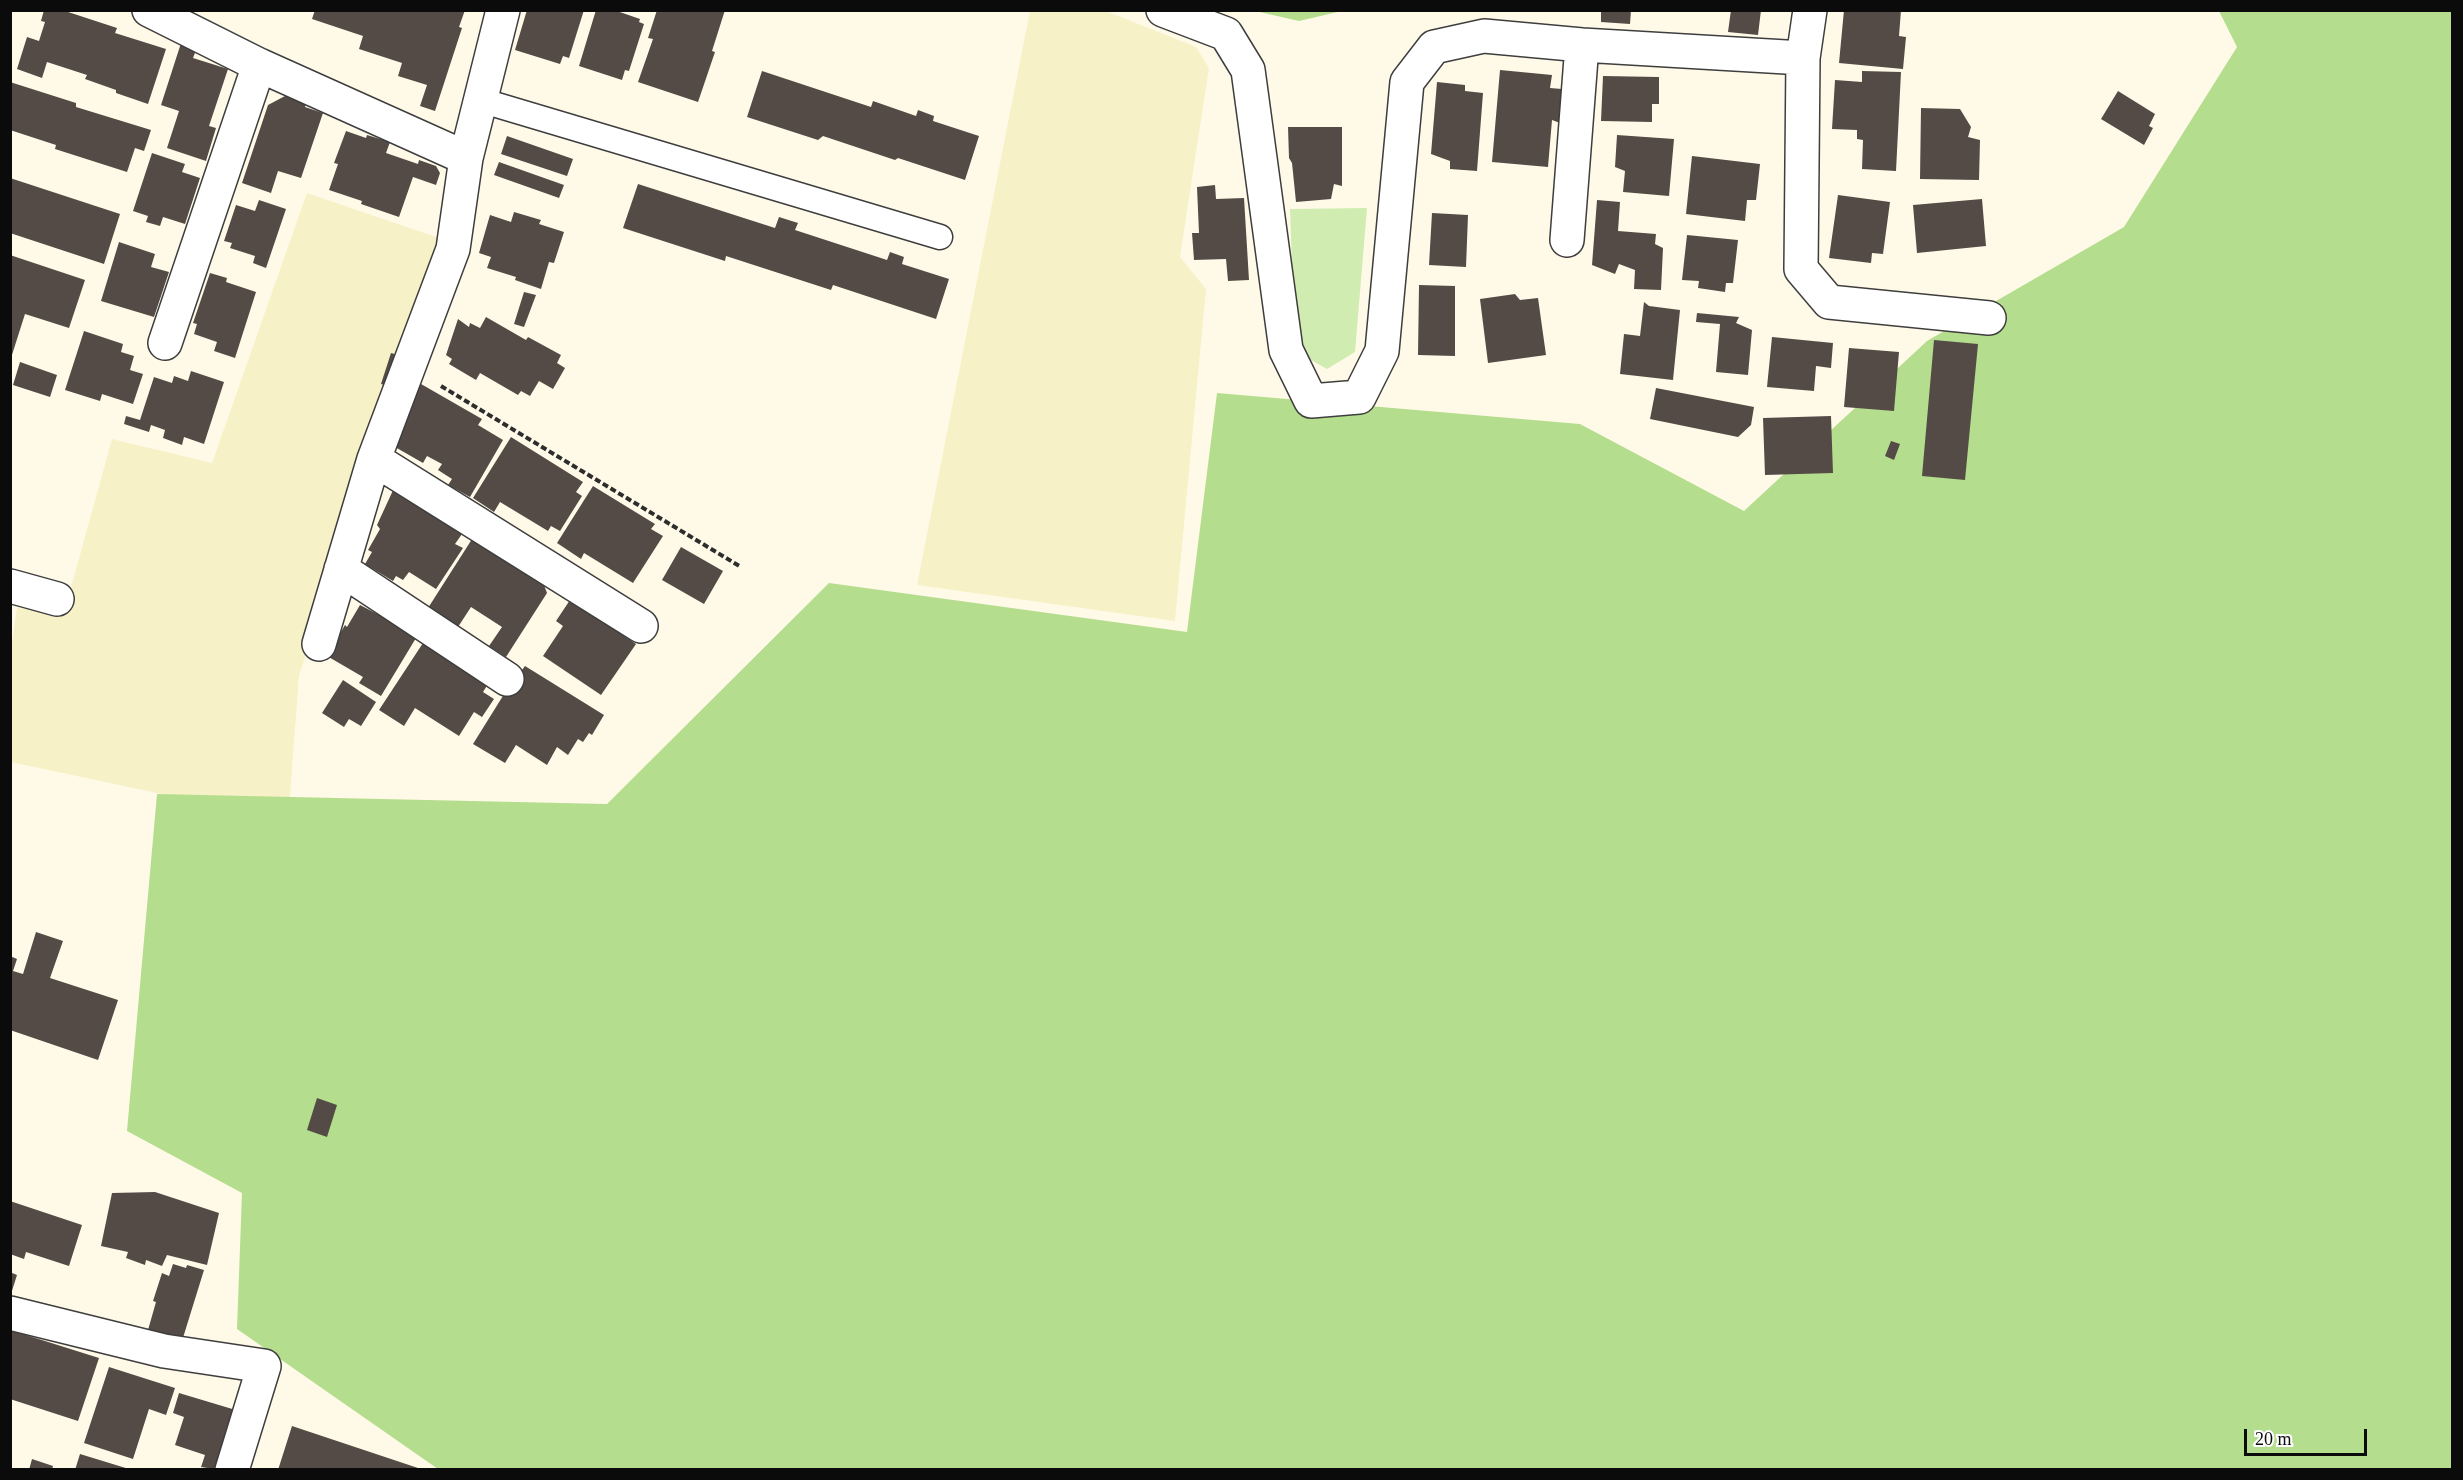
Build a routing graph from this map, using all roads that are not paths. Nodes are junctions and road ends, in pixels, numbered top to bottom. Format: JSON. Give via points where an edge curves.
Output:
{"nodes":[{"id":1,"x":149,"y":10,"type":"edge"},
{"id":2,"x":503,"y":10,"type":"edge"},
{"id":3,"x":1163,"y":10,"type":"edge"},
{"id":4,"x":1810,"y":10,"type":"edge"},
{"id":5,"x":1582,"y":45,"type":"junction"},
{"id":6,"x":1803,"y":58,"type":"junction"},
{"id":7,"x":259,"y":65,"type":"junction"},
{"id":8,"x":480,"y":100,"type":"junction"},
{"id":9,"x":466,"y":158,"type":"junction"},
{"id":10,"x":940,"y":237,"type":"dead end"},
{"id":11,"x":1567,"y":240,"type":"dead end"},
{"id":12,"x":1989,"y":318,"type":"dead end"},
{"id":13,"x":165,"y":343,"type":"dead end"},
{"id":14,"x":374,"y":459,"type":"junction"},
{"id":15,"x":341,"y":569,"type":"junction"},
{"id":16,"x":10,"y":586,"type":"edge"},
{"id":17,"x":57,"y":599,"type":"dead end"},
{"id":18,"x":641,"y":626,"type":"dead end"},
{"id":19,"x":319,"y":644,"type":"dead end"},
{"id":20,"x":507,"y":680,"type":"dead end"},
{"id":21,"x":10,"y":1313,"type":"edge"},
{"id":22,"x":232,"y":1470,"type":"edge"}],
"edges":[{"from":1,"to":7,"type":"street"},
{"from":2,"to":8,"type":"street"},
{"from":3,"to":5,"type":"street","via":[[1227,34],[1248,70],[1286,350],[1311,401],[1359,397],[1382,351],[1407,82],[1434,47],[1484,36]]},
{"from":4,"to":6,"type":"street"},
{"from":5,"to":6,"type":"street"},
{"from":5,"to":11,"type":"street"},
{"from":6,"to":12,"type":"street","via":[[1801,269],[1828,302]]},
{"from":7,"to":9,"type":"street"},
{"from":7,"to":13,"type":"street"},
{"from":8,"to":9,"type":"street"},
{"from":8,"to":10,"type":"lane"},
{"from":9,"to":14,"type":"street","via":[[453,249]]},
{"from":14,"to":15,"type":"street"},
{"from":14,"to":18,"type":"street"},
{"from":15,"to":19,"type":"street"},
{"from":15,"to":20,"type":"street"},
{"from":16,"to":17,"type":"street"},
{"from":21,"to":22,"type":"street","via":[[164,1351],[264,1366]]}]}
